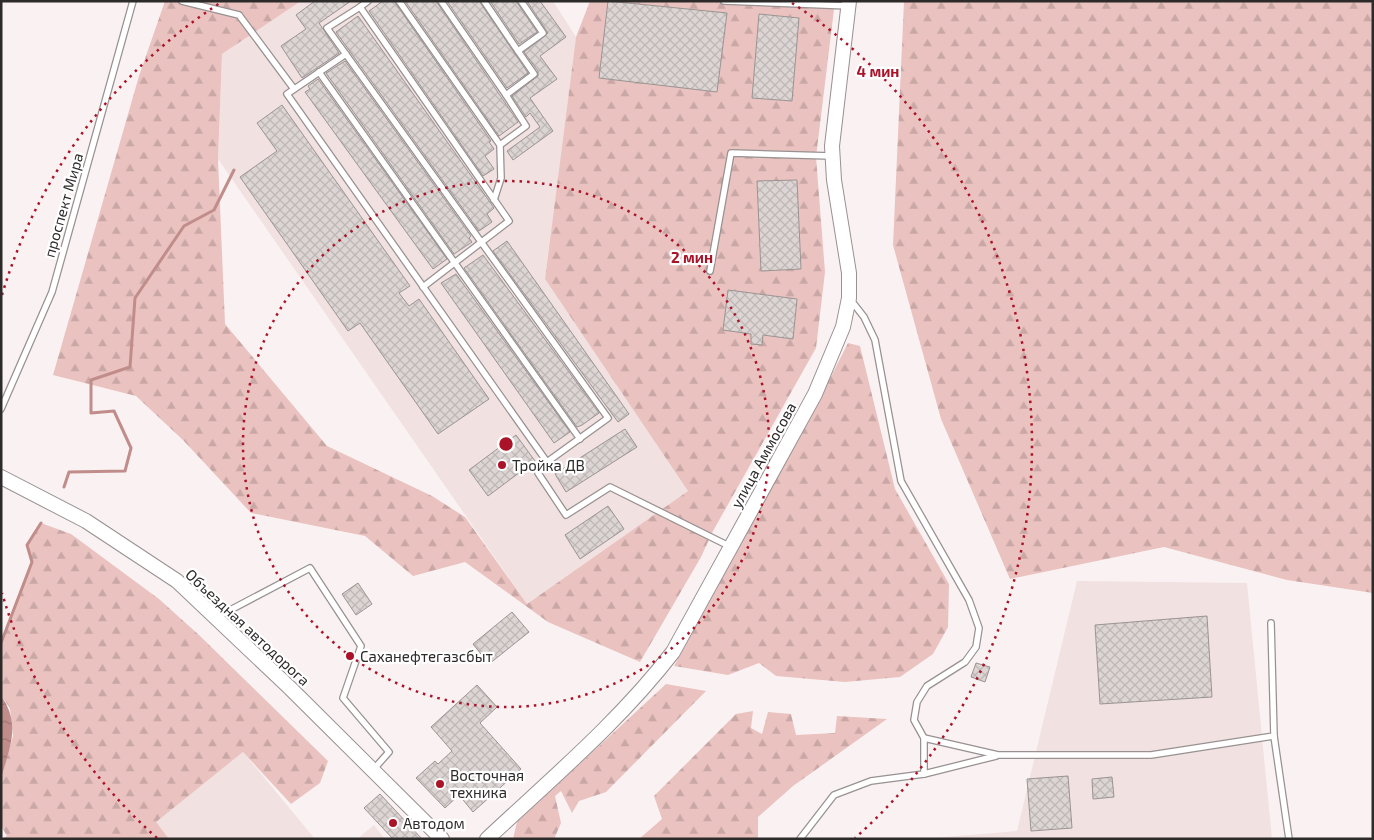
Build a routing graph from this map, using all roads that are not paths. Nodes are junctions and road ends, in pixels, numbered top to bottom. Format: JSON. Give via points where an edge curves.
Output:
{"nodes":[{"id":1,"x":133,"y":1,"type":"edge"},
{"id":2,"x":182,"y":1,"type":"edge"},
{"id":3,"x":368,"y":1,"type":"edge"},
{"id":4,"x":398,"y":1,"type":"edge"},
{"id":5,"x":441,"y":1,"type":"edge"},
{"id":6,"x":484,"y":1,"type":"edge"},
{"id":7,"x":521,"y":1,"type":"edge"},
{"id":8,"x":724,"y":1,"type":"edge"},
{"id":9,"x":849,"y":3,"type":"edge"},
{"id":10,"x":360,"y":7,"type":"junction"},
{"id":11,"x":518,"y":51,"type":"junction"},
{"id":12,"x":346,"y":54,"type":"junction"},
{"id":13,"x":318,"y":72,"type":"junction"},
{"id":14,"x":294,"y":89,"type":"junction"},
{"id":15,"x":506,"y":95,"type":"junction"},
{"id":16,"x":500,"y":145,"type":"junction"},
{"id":17,"x":832,"y":156,"type":"junction"},
{"id":18,"x":494,"y":200,"type":"junction"},
{"id":19,"x":481,"y":244,"type":"junction"},
{"id":20,"x":455,"y":264,"type":"junction"},
{"id":21,"x":710,"y":271,"type":"dead end"},
{"id":22,"x":423,"y":287,"type":"junction"},
{"id":23,"x":849,"y":298,"type":"junction"},
{"id":24,"x":1,"y":409,"type":"edge"},
{"id":25,"x":580,"y":439,"type":"junction"},
{"id":26,"x":547,"y":462,"type":"junction"},
{"id":27,"x":1,"y":477,"type":"edge"},
{"id":28,"x":731,"y":547,"type":"junction"},
{"id":29,"x":217,"y":617,"type":"junction"},
{"id":30,"x":1271,"y":623,"type":"dead end"},
{"id":31,"x":1274,"y":736,"type":"junction"},
{"id":32,"x":924,"y":738,"type":"junction"},
{"id":33,"x":998,"y":755,"type":"junction"},
{"id":34,"x":372,"y":770,"type":"junction"},
{"id":35,"x":924,"y":774,"type":"junction"},
{"id":36,"x":442,"y":839,"type":"edge"},
{"id":37,"x":487,"y":839,"type":"edge"},
{"id":38,"x":800,"y":839,"type":"edge"},
{"id":39,"x":1289,"y":839,"type":"edge"}],
"edges":[{"from":1,"to":24,"type":"lane","name":"проспект Мира","via":[[52,292]]},
{"from":2,"to":14,"type":"lane","via":[[239,15]]},
{"from":3,"to":10,"type":"lane"},
{"from":4,"to":16,"type":"lane"},
{"from":5,"to":15,"type":"lane"},
{"from":6,"to":11,"type":"lane"},
{"from":7,"to":11,"type":"lane","via":[[543,33]]},
{"from":8,"to":9,"type":"lane"},
{"from":9,"to":17,"type":"street","name":"улица Аммосова"},
{"from":10,"to":12,"type":"lane","via":[[328,28]]},
{"from":10,"to":18,"type":"lane"},
{"from":11,"to":15,"type":"lane","via":[[534,74]]},
{"from":12,"to":13,"type":"lane"},
{"from":12,"to":19,"type":"lane"},
{"from":13,"to":14,"type":"lane"},
{"from":13,"to":20,"type":"lane"},
{"from":14,"to":22,"type":"lane","via":[[287,94]]},
{"from":15,"to":16,"type":"lane","via":[[526,126]]},
{"from":16,"to":18,"type":"lane","via":[[501,178]]},
{"from":17,"to":21,"type":"lane","via":[[731,153]]},
{"from":17,"to":23,"type":"street","name":"улица Аммосова","via":[[850,273]]},
{"from":18,"to":19,"type":"lane","via":[[509,221]]},
{"from":19,"to":20,"type":"lane"},
{"from":19,"to":25,"type":"lane","via":[[608,418]]},
{"from":20,"to":22,"type":"lane"},
{"from":20,"to":25,"type":"lane"},
{"from":22,"to":26,"type":"lane"},
{"from":23,"to":28,"type":"street","name":"улица Аммосова","via":[[843,327],[815,394]]},
{"from":23,"to":32,"type":"lane","via":[[864,316],[875,340],[901,481],[969,600],[979,628],[976,647],[965,662],[927,686],[917,702],[914,720]]},
{"from":25,"to":26,"type":"lane"},
{"from":26,"to":28,"type":"lane","via":[[538,472],[566,515],[610,487]]},
{"from":27,"to":29,"type":"street","name":"Объездная автодорога","via":[[86,521],[177,581]]},
{"from":28,"to":37,"type":"street","name":"улица Аммосова","via":[[673,652],[647,686]]},
{"from":29,"to":34,"type":"street","name":"Объездная автодорога"},
{"from":29,"to":34,"type":"lane","via":[[310,568],[361,646],[343,698],[389,752]]},
{"from":30,"to":31,"type":"lane"},
{"from":31,"to":33,"type":"lane","via":[[1151,755]]},
{"from":31,"to":39,"type":"lane"},
{"from":32,"to":33,"type":"lane"},
{"from":32,"to":35,"type":"lane"},
{"from":33,"to":35,"type":"lane"},
{"from":34,"to":36,"type":"street","name":"Объездная автодорога"},
{"from":35,"to":38,"type":"lane","via":[[870,781],[834,795]]}]}
